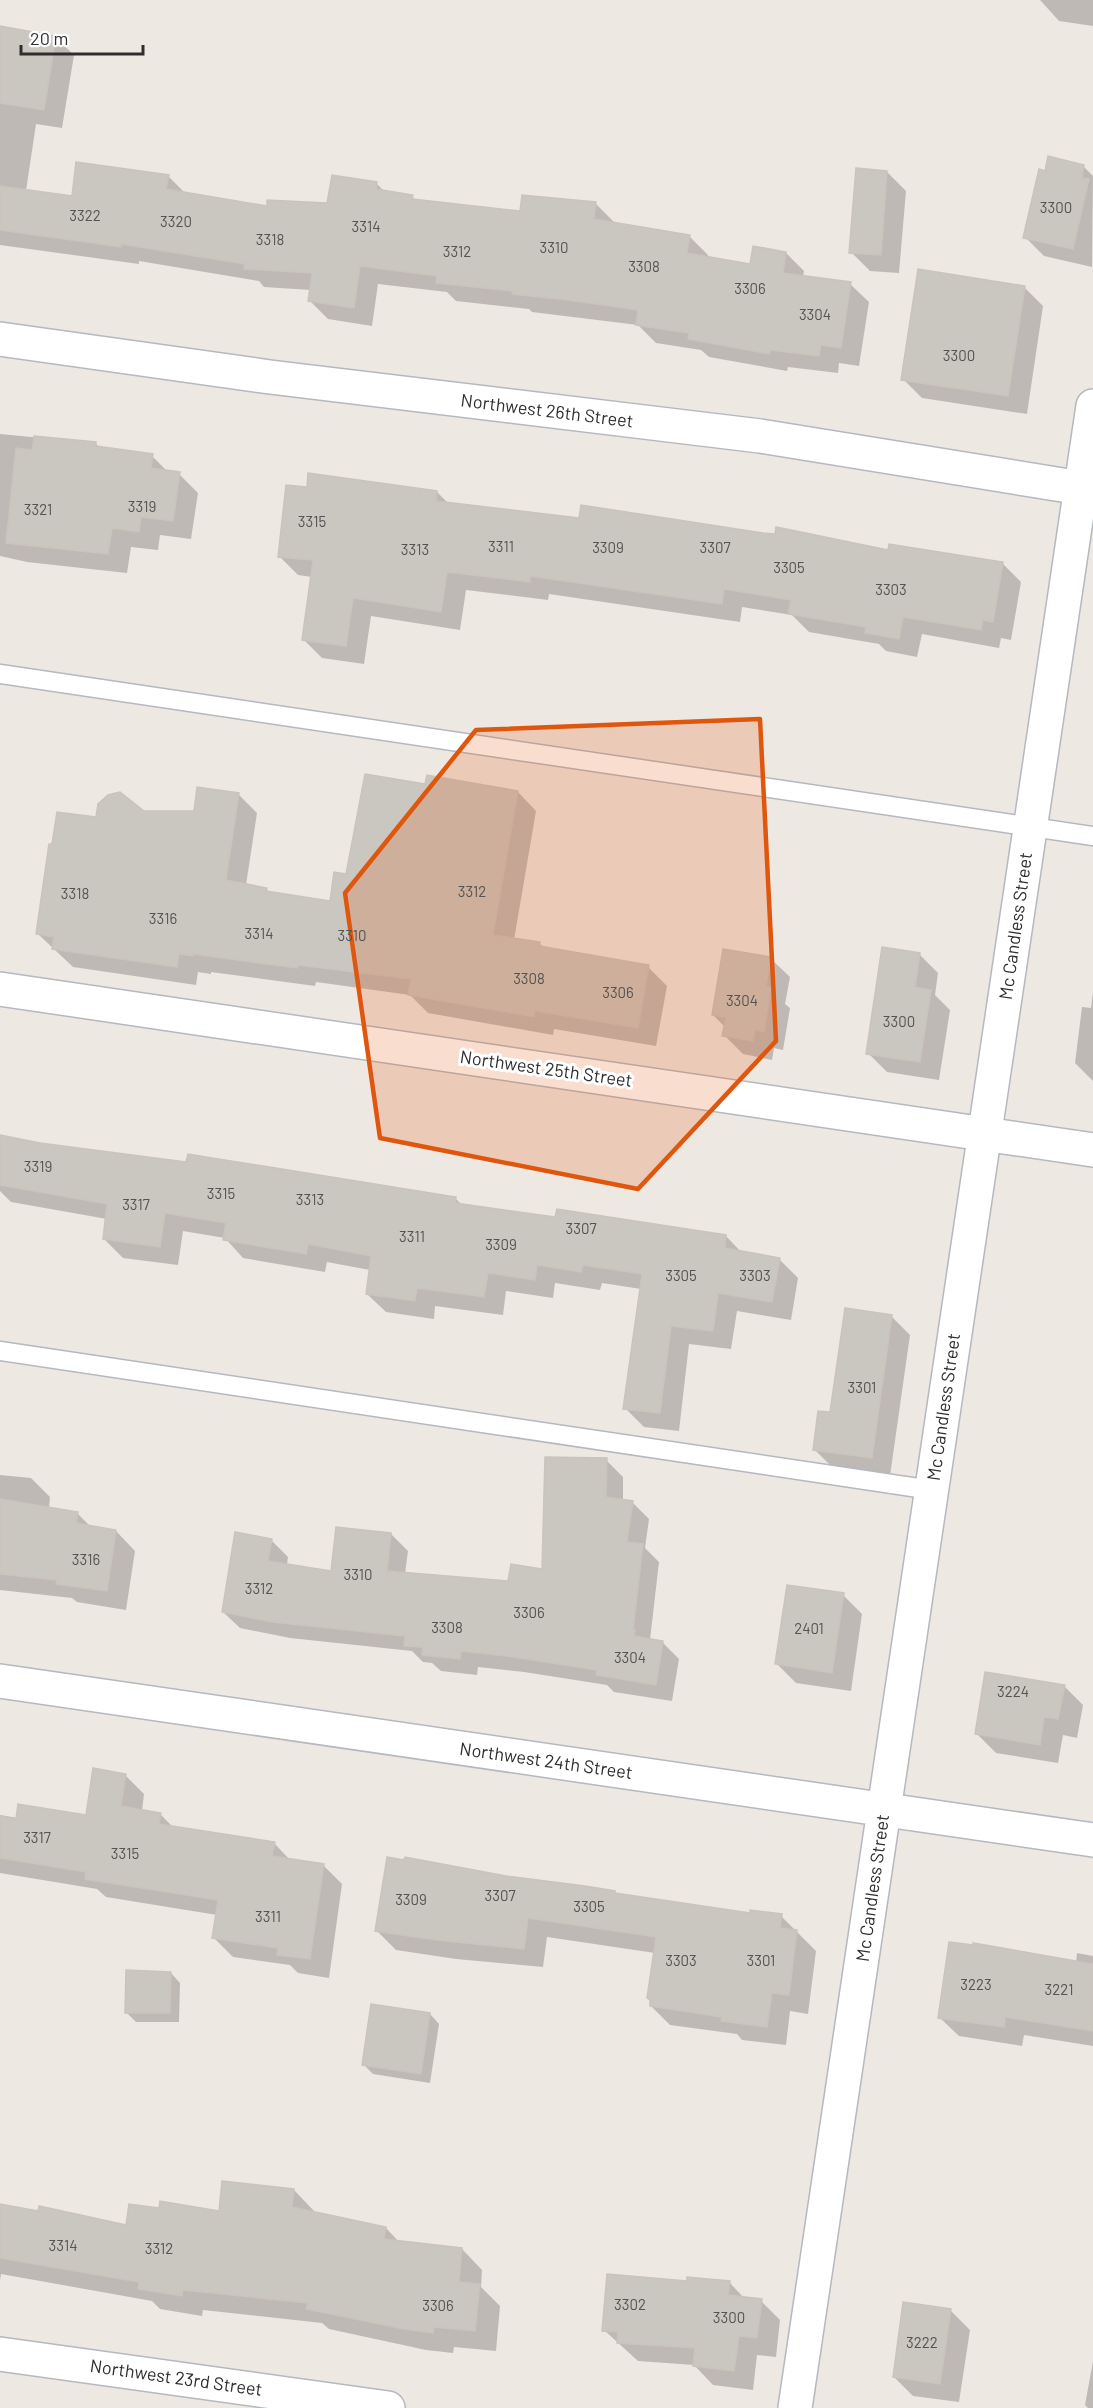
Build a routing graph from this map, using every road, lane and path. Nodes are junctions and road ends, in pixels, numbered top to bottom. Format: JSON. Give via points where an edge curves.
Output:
{"nodes":[{"id":1,"x":0,"y":339,"type":"edge"},
{"id":2,"x":1093,"y":406,"type":"edge"},
{"id":3,"x":1087,"y":489,"type":"edge"},
{"id":4,"x":0,"y":674,"type":"edge"},
{"id":5,"x":1030,"y":827,"type":"junction"},
{"id":6,"x":1093,"y":836,"type":"edge"},
{"id":7,"x":0,"y":989,"type":"edge"},
{"id":8,"x":985,"y":1134,"type":"junction"},
{"id":9,"x":1093,"y":1150,"type":"edge"},
{"id":10,"x":0,"y":1351,"type":"edge"},
{"id":11,"x":932,"y":1490,"type":"junction"},
{"id":12,"x":0,"y":1681,"type":"edge"},
{"id":13,"x":884,"y":1810,"type":"junction"},
{"id":14,"x":1093,"y":1840,"type":"edge"},
{"id":15,"x":0,"y":2354,"type":"edge"},
{"id":16,"x":388,"y":2408,"type":"edge"},
{"id":17,"x":795,"y":2408,"type":"edge"}],
"edges":[{"from":1,"to":3,"type":"street","name":"Northwest 26th Street","via":[[270,377],[760,436]]},
{"from":2,"to":3,"type":"street","name":"Mc Candless Street"},
{"from":3,"to":5,"type":"street","name":"Mc Candless Street"},
{"from":4,"to":5,"type":"lane"},
{"from":5,"to":6,"type":"lane"},
{"from":5,"to":8,"type":"street","name":"Mc Candless Street"},
{"from":7,"to":8,"type":"street","name":"Northwest 25th Street"},
{"from":8,"to":9,"type":"street","name":"Northwest 25th Street"},
{"from":8,"to":11,"type":"street","name":"Mc Candless Street"},
{"from":10,"to":11,"type":"lane"},
{"from":11,"to":13,"type":"street","name":"Mc Candless Street"},
{"from":12,"to":13,"type":"street","name":"Northwest 24th Street"},
{"from":13,"to":14,"type":"street","name":"Northwest 24th Street"},
{"from":13,"to":17,"type":"street","name":"Mc Candless Street"},
{"from":15,"to":16,"type":"street","name":"Northwest 23rd Street"}]}
